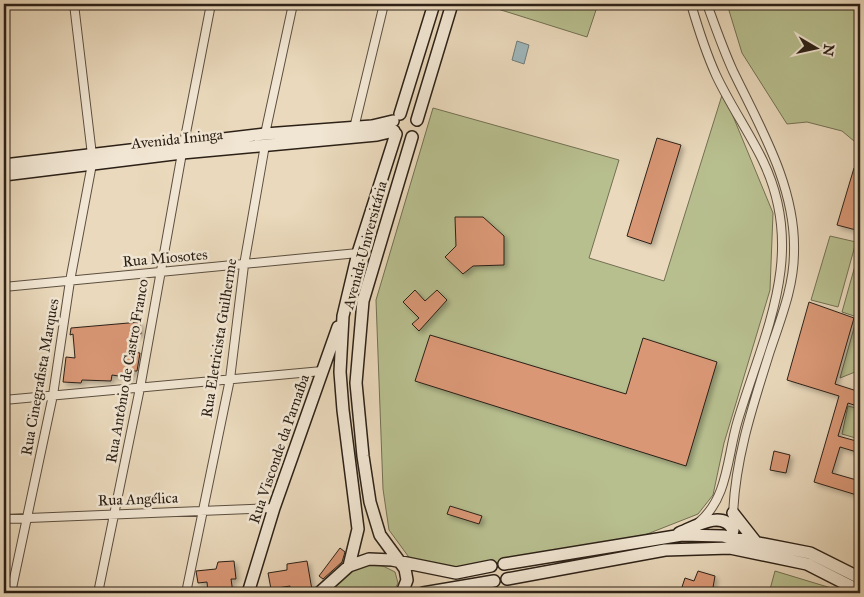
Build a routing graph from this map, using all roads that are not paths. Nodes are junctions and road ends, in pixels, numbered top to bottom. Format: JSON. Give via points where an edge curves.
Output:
{"nodes":[{"id":1,"x":74,"y":4,"type":"edge"},
{"id":2,"x":212,"y":4,"type":"edge"},
{"id":3,"x":293,"y":4,"type":"edge"},
{"id":4,"x":384,"y":4,"type":"edge"},
{"id":5,"x":434,"y":4,"type":"edge"},
{"id":6,"x":452,"y":4,"type":"edge"},
{"id":7,"x":692,"y":4,"type":"edge"},
{"id":8,"x":707,"y":4,"type":"edge"},
{"id":9,"x":417,"y":120,"type":"junction"},
{"id":10,"x":396,"y":125,"type":"junction"},
{"id":11,"x":354,"y":132,"type":"junction"},
{"id":12,"x":412,"y":137,"type":"junction"},
{"id":13,"x":265,"y":139,"type":"junction"},
{"id":14,"x":183,"y":148,"type":"junction"},
{"id":15,"x":92,"y":159,"type":"junction"},
{"id":16,"x":4,"y":161,"type":"edge"},
{"id":17,"x":4,"y":173,"type":"edge"},
{"id":18,"x":358,"y":254,"type":"junction"},
{"id":19,"x":244,"y":265,"type":"junction"},
{"id":20,"x":159,"y":272,"type":"junction"},
{"id":21,"x":70,"y":280,"type":"junction"},
{"id":22,"x":4,"y":287,"type":"edge"},
{"id":23,"x":347,"y":298,"type":"junction"},
{"id":24,"x":363,"y":301,"type":"junction"},
{"id":25,"x":343,"y":316,"type":"junction"},
{"id":26,"x":322,"y":372,"type":"junction"},
{"id":27,"x":230,"y":379,"type":"junction"},
{"id":28,"x":140,"y":388,"type":"junction"},
{"id":29,"x":53,"y":395,"type":"junction"},
{"id":30,"x":4,"y":400,"type":"edge"},
{"id":31,"x":363,"y":456,"type":"junction"},
{"id":32,"x":349,"y":457,"type":"junction"},
{"id":33,"x":274,"y":508,"type":"junction"},
{"id":34,"x":202,"y":510,"type":"junction"},
{"id":35,"x":114,"y":513,"type":"junction"},
{"id":36,"x":733,"y":513,"type":"junction"},
{"id":37,"x":27,"y":518,"type":"junction"},
{"id":38,"x":4,"y":519,"type":"edge"},
{"id":39,"x":693,"y":527,"type":"junction"},
{"id":40,"x":732,"y":533,"type":"junction"},
{"id":41,"x":670,"y":537,"type":"junction"},
{"id":42,"x":755,"y":541,"type":"junction"},
{"id":43,"x":723,"y":548,"type":"junction"},
{"id":44,"x":533,"y":559,"type":"junction"},
{"id":45,"x":402,"y":562,"type":"junction"},
{"id":46,"x":504,"y":564,"type":"dead end"},
{"id":47,"x":349,"y":566,"type":"junction"},
{"id":48,"x":491,"y":566,"type":"dead end"},
{"id":49,"x":535,"y":575,"type":"junction"},
{"id":50,"x":860,"y":578,"type":"edge"},
{"id":51,"x":507,"y":579,"type":"dead end"},
{"id":52,"x":494,"y":581,"type":"dead end"},
{"id":53,"x":860,"y":591,"type":"edge"},
{"id":54,"x":11,"y":593,"type":"edge"},
{"id":55,"x":98,"y":593,"type":"edge"},
{"id":56,"x":186,"y":593,"type":"edge"},
{"id":57,"x":248,"y":593,"type":"edge"},
{"id":58,"x":319,"y":593,"type":"edge"},
{"id":59,"x":402,"y":593,"type":"edge"},
{"id":60,"x":424,"y":593,"type":"edge"}],
"edges":[{"from":1,"to":15,"type":"street","name":"Rua Cinegrafista Marques"},
{"from":2,"to":14,"type":"street","name":"Rua Antônio de Castro Franco"},
{"from":3,"to":13,"type":"street","name":"Rua Eletricista Guilherme"},
{"from":4,"to":11,"type":"street"},
{"from":5,"to":10,"type":"main road","name":"Avenida Universitária"},
{"from":6,"to":9,"type":"main road"},
{"from":7,"to":39,"type":"street","via":[[716,75],[772,180],[784,236],[779,291],[733,435],[720,497],[715,507]]},
{"from":8,"to":36,"type":"street","via":[[732,69],[769,145],[781,177],[794,235],[793,271],[788,294],[747,422],[734,479]]},
{"from":9,"to":10,"type":"main road","via":[[412,114]]},
{"from":9,"to":12,"type":"main road","name":"Avenida Universitária","via":[[417,131]]},
{"from":10,"to":11,"type":"main road","name":"Avenida Ininga"},
{"from":10,"to":12,"type":"main road","via":[[403,138]]},
{"from":10,"to":18,"type":"main road","name":"Avenida Universitária"},
{"from":11,"to":13,"type":"main road","name":"Avenida Ininga"},
{"from":12,"to":24,"type":"main road","name":"Avenida Universitária"},
{"from":13,"to":14,"type":"main road","name":"Avenida Ininga"},
{"from":13,"to":19,"type":"street","name":"Rua Eletricista Guilherme"},
{"from":14,"to":15,"type":"main road","name":"Avenida Ininga"},
{"from":14,"to":20,"type":"street","name":"Rua Antônio de Castro Franco"},
{"from":15,"to":17,"type":"main road","name":"Avenida Ininga"},
{"from":15,"to":21,"type":"street","name":"Rua Cinegrafista Marques"},
{"from":16,"to":17,"type":"street"},
{"from":18,"to":19,"type":"street","name":"Rua Miosotes"},
{"from":18,"to":23,"type":"main road","name":"Avenida Universitária"},
{"from":19,"to":20,"type":"street","name":"Rua Miosotes"},
{"from":19,"to":27,"type":"street","name":"Rua Eletricista Guilherme"},
{"from":20,"to":21,"type":"street","name":"Rua Miosotes"},
{"from":20,"to":28,"type":"street","name":"Rua Antônio de Castro Franco"},
{"from":21,"to":22,"type":"street","name":"Rua Miosotes"},
{"from":21,"to":29,"type":"street","name":"Rua Cinegrafista Marques"},
{"from":23,"to":24,"type":"main road"},
{"from":23,"to":25,"type":"main road","name":"Avenida Universitária"},
{"from":24,"to":31,"type":"main road","name":"Avenida Universitária","via":[[356,382]]},
{"from":25,"to":26,"type":"main road","name":"Rua Visconde da Parnaíba"},
{"from":25,"to":32,"type":"main road","name":"Avenida Universitária","via":[[340,372]]},
{"from":26,"to":27,"type":"street"},
{"from":26,"to":33,"type":"main road","name":"Rua Visconde da Parnaíba"},
{"from":27,"to":28,"type":"street"},
{"from":27,"to":34,"type":"street","name":"Rua Eletricista Guilherme"},
{"from":28,"to":29,"type":"street"},
{"from":28,"to":35,"type":"street","name":"Rua Antônio de Castro Franco"},
{"from":29,"to":30,"type":"street"},
{"from":29,"to":37,"type":"street","name":"Rua Cinegrafista Marques"},
{"from":31,"to":32,"type":"main road"},
{"from":31,"to":45,"type":"main road","name":"Avenida Universitária","via":[[380,535]]},
{"from":32,"to":47,"type":"main road","name":"Avenida Universitária","via":[[358,529]]},
{"from":33,"to":34,"type":"street","name":"Rua Angélica"},
{"from":33,"to":57,"type":"main road","name":"Rua Visconde da Parnaíba"},
{"from":34,"to":35,"type":"street","name":"Rua Angélica"},
{"from":34,"to":56,"type":"street","name":"Rua Eletricista Guilherme"},
{"from":35,"to":37,"type":"street","name":"Rua Angélica"},
{"from":35,"to":55,"type":"street","name":"Rua Antônio de Castro Franco"},
{"from":36,"to":40,"type":"street"},
{"from":36,"to":42,"type":"main road"},
{"from":37,"to":38,"type":"street","name":"Rua Angélica"},
{"from":37,"to":54,"type":"street","name":"Rua Cinegrafista Marques"},
{"from":39,"to":40,"type":"main road","via":[[717,520],[726,522]]},
{"from":39,"to":41,"type":"main road"},
{"from":40,"to":41,"type":"main road"},
{"from":40,"to":42,"type":"main road"},
{"from":40,"to":43,"type":"main road","via":[[728,545]]},
{"from":41,"to":44,"type":"main road"},
{"from":42,"to":50,"type":"main road","via":[[810,553]]},
{"from":43,"to":49,"type":"main road","via":[[665,550]]},
{"from":43,"to":53,"type":"main road","via":[[807,564]]},
{"from":44,"to":46,"type":"main road"},
{"from":44,"to":49,"type":"main road"},
{"from":45,"to":47,"type":"main road","via":[[369,559]]},
{"from":45,"to":48,"type":"main road","via":[[456,573]]},
{"from":45,"to":59,"type":"main road","via":[[407,580]]},
{"from":47,"to":58,"type":"main road"},
{"from":49,"to":51,"type":"main road"},
{"from":52,"to":60,"type":"main road"}]}
